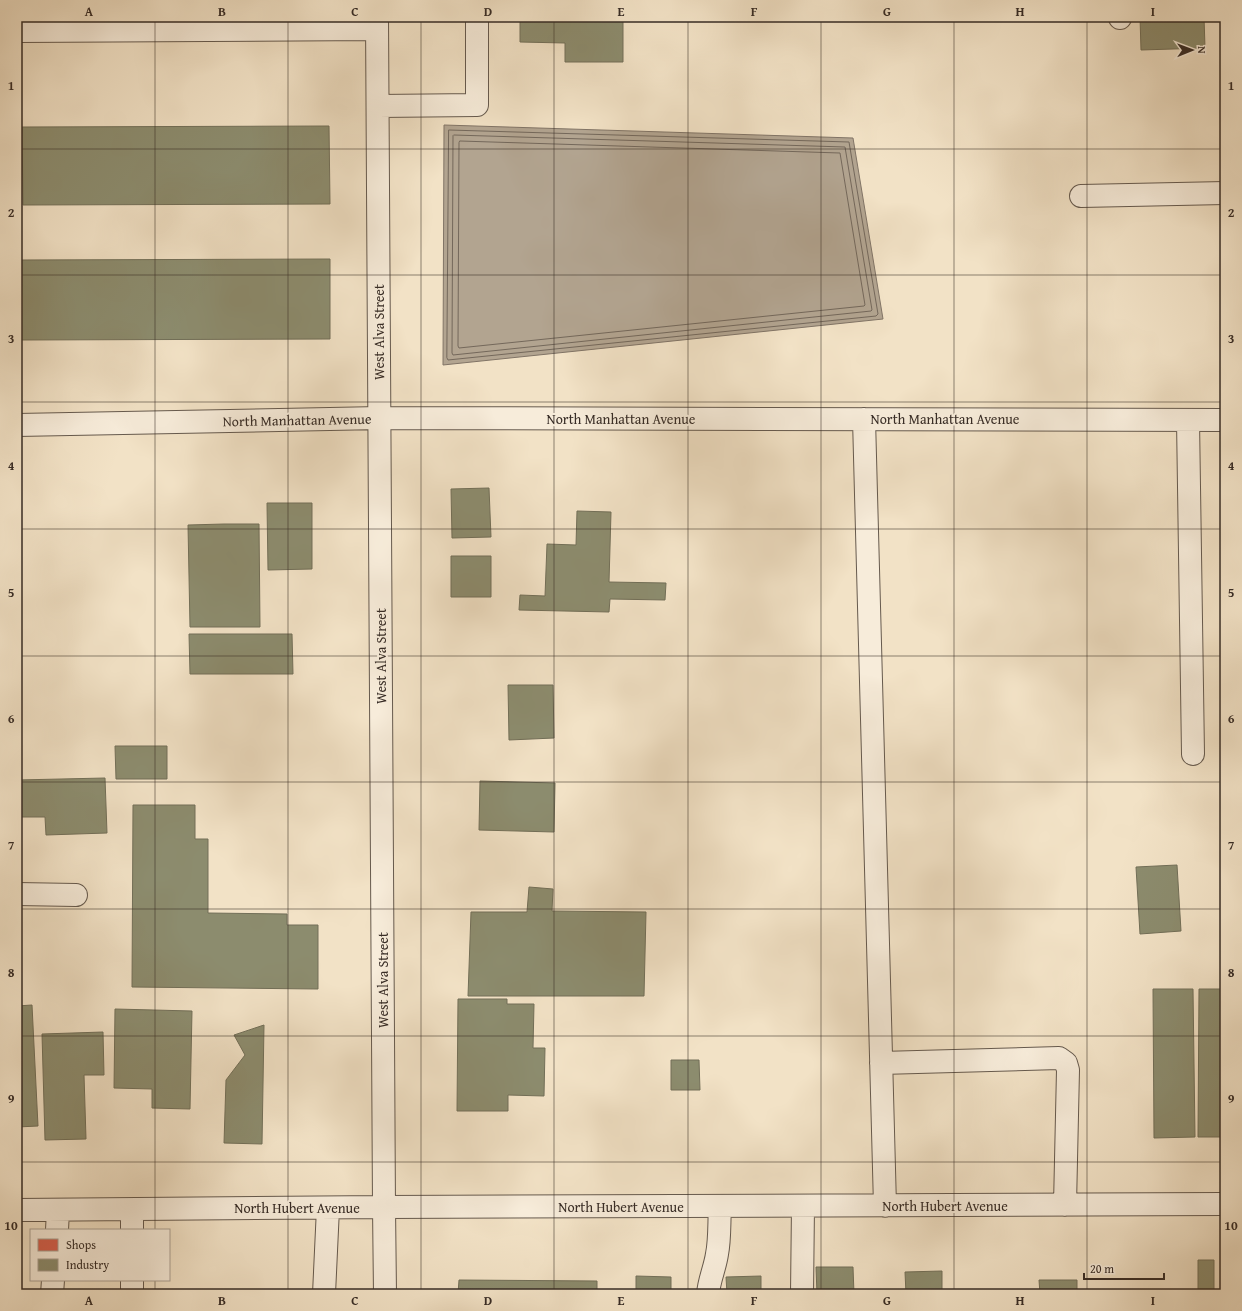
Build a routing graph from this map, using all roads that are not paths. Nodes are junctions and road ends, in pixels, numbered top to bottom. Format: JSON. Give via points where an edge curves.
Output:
{"nodes":[{"id":1,"x":477,"y":17,"type":"edge"},
{"id":2,"x":377,"y":23,"type":"edge"},
{"id":3,"x":17,"y":30,"type":"edge"},
{"id":4,"x":378,"y":106,"type":"junction"},
{"id":5,"x":1225,"y":193,"type":"edge"},
{"id":6,"x":1081,"y":196,"type":"dead end"},
{"id":7,"x":380,"y":418,"type":"junction"},
{"id":8,"x":864,"y":419,"type":"junction"},
{"id":9,"x":1188,"y":420,"type":"junction"},
{"id":10,"x":1225,"y":420,"type":"edge"},
{"id":11,"x":17,"y":425,"type":"edge"},
{"id":12,"x":1193,"y":754,"type":"dead end"},
{"id":13,"x":17,"y":894,"type":"edge"},
{"id":14,"x":76,"y":894,"type":"dead end"},
{"id":15,"x":881,"y":1063,"type":"junction"},
{"id":16,"x":1225,"y":1204,"type":"edge"},
{"id":17,"x":1065,"y":1205,"type":"junction"},
{"id":18,"x":803,"y":1206,"type":"junction"},
{"id":19,"x":885,"y":1206,"type":"junction"},
{"id":20,"x":720,"y":1207,"type":"junction"},
{"id":21,"x":328,"y":1208,"type":"junction"},
{"id":22,"x":384,"y":1208,"type":"junction"},
{"id":23,"x":17,"y":1210,"type":"edge"},
{"id":24,"x":58,"y":1220,"type":"edge"},
{"id":25,"x":132,"y":1220,"type":"edge"},
{"id":26,"x":53,"y":1281,"type":"edge"},
{"id":27,"x":132,"y":1281,"type":"edge"},
{"id":28,"x":52,"y":1294,"type":"edge"},
{"id":29,"x":132,"y":1294,"type":"edge"},
{"id":30,"x":324,"y":1294,"type":"edge"},
{"id":31,"x":385,"y":1294,"type":"edge"},
{"id":32,"x":708,"y":1294,"type":"edge"},
{"id":33,"x":802,"y":1294,"type":"edge"}],
"edges":[{"from":1,"to":4,"type":"street","via":[[477,105]]},
{"from":2,"to":3,"type":"street"},
{"from":2,"to":4,"type":"street","name":"West Alva Street"},
{"from":4,"to":7,"type":"street","name":"West Alva Street"},
{"from":5,"to":6,"type":"street"},
{"from":7,"to":8,"type":"street","name":"North Manhattan Avenue"},
{"from":7,"to":11,"type":"street","name":"North Manhattan Avenue"},
{"from":7,"to":22,"type":"street","name":"West Alva Street"},
{"from":8,"to":9,"type":"street","name":"North Manhattan Avenue"},
{"from":8,"to":15,"type":"street"},
{"from":9,"to":10,"type":"street","name":"North Manhattan Avenue"},
{"from":9,"to":12,"type":"street"},
{"from":13,"to":14,"type":"street"},
{"from":15,"to":17,"type":"street","via":[[1058,1058],[1066,1063],[1068,1076]]},
{"from":15,"to":19,"type":"street"},
{"from":16,"to":17,"type":"street","name":"North Hubert Avenue"},
{"from":17,"to":19,"type":"street","name":"North Hubert Avenue"},
{"from":18,"to":19,"type":"street","name":"North Hubert Avenue"},
{"from":18,"to":20,"type":"street","name":"North Hubert Avenue"},
{"from":18,"to":33,"type":"street"},
{"from":20,"to":22,"type":"street","name":"North Hubert Avenue"},
{"from":20,"to":32,"type":"street","via":[[717,1252]]},
{"from":21,"to":22,"type":"street","name":"North Hubert Avenue"},
{"from":21,"to":25,"type":"street","name":"North Hubert Avenue"},
{"from":21,"to":30,"type":"street"},
{"from":22,"to":31,"type":"street","name":"West Alva Street"},
{"from":23,"to":24,"type":"street","name":"North Hubert Avenue"},
{"from":24,"to":25,"type":"street","name":"North Hubert Avenue"},
{"from":26,"to":28,"type":"street"},
{"from":27,"to":29,"type":"street"}]}
